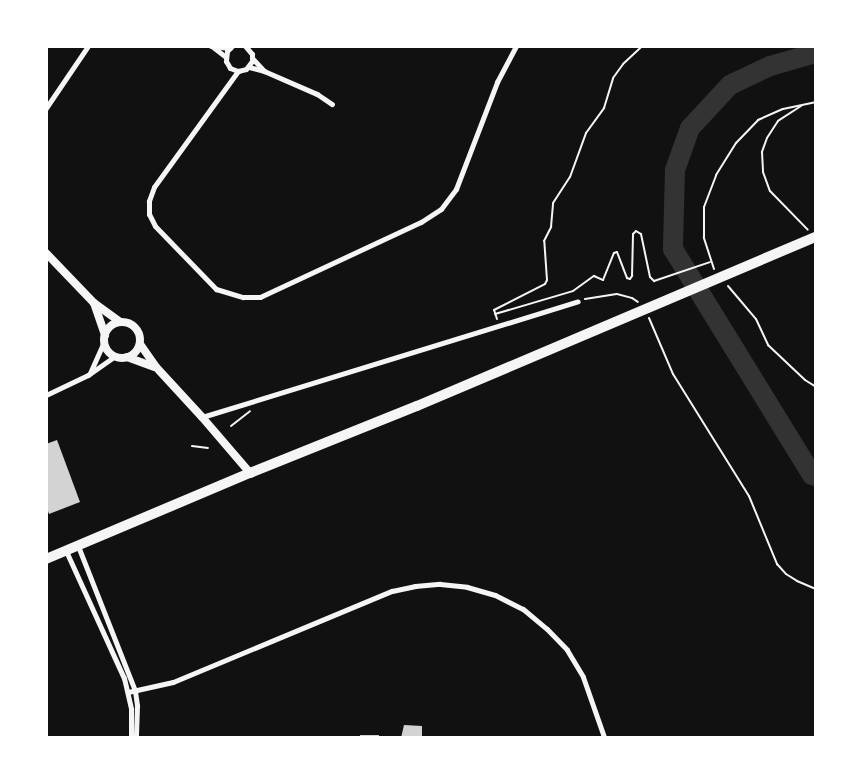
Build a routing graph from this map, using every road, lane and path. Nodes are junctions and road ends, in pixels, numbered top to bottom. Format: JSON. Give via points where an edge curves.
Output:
{"nodes":[{"id":1,"x":88,"y":46,"type":"edge"},
{"id":2,"x":516,"y":46,"type":"edge"},
{"id":3,"x":642,"y":46,"type":"edge"},
{"id":4,"x":212,"y":47,"type":"edge"},
{"id":5,"x":231,"y":47,"type":"edge"},
{"id":6,"x":247,"y":47,"type":"edge"},
{"id":7,"x":226,"y":57,"type":"junction"},
{"id":8,"x":252,"y":58,"type":"junction"},
{"id":9,"x":249,"y":67,"type":"junction"},
{"id":10,"x":230,"y":68,"type":"junction"},
{"id":11,"x":238,"y":71,"type":"junction"},
{"id":12,"x":264,"y":71,"type":"junction"},
{"id":13,"x":226,"y":86,"type":"junction"},
{"id":14,"x":816,"y":102,"type":"edge"},
{"id":15,"x":332,"y":104,"type":"dead end"},
{"id":16,"x":805,"y":105,"type":"junction"},
{"id":17,"x":46,"y":108,"type":"edge"},
{"id":18,"x":816,"y":237,"type":"edge"},
{"id":19,"x":46,"y":253,"type":"edge"},
{"id":20,"x":710,"y":262,"type":"junction"},
{"id":21,"x":719,"y":275,"type":"dead end"},
{"id":22,"x":725,"y":282,"type":"dead end"},
{"id":23,"x":578,"y":301,"type":"joint"},
{"id":24,"x":94,"y":303,"type":"junction"},
{"id":25,"x":642,"y":307,"type":"dead end"},
{"id":26,"x":646,"y":312,"type":"dead end"},
{"id":27,"x":495,"y":314,"type":"junction"},
{"id":28,"x":120,"y":322,"type":"junction"},
{"id":29,"x":498,"y":325,"type":"junction"},
{"id":30,"x":105,"y":338,"type":"junction"},
{"id":31,"x":140,"y":344,"type":"junction"},
{"id":32,"x":115,"y":356,"type":"junction"},
{"id":33,"x":127,"y":357,"type":"junction"},
{"id":34,"x":156,"y":367,"type":"junction"},
{"id":35,"x":88,"y":375,"type":"junction"},
{"id":36,"x":816,"y":386,"type":"edge"},
{"id":37,"x":46,"y":395,"type":"edge"},
{"id":38,"x":251,"y":410,"type":"dead end"},
{"id":39,"x":202,"y":417,"type":"junction"},
{"id":40,"x":231,"y":426,"type":"dead end"},
{"id":41,"x":192,"y":446,"type":"dead end"},
{"id":42,"x":208,"y":448,"type":"dead end"},
{"id":43,"x":250,"y":473,"type":"junction"},
{"id":44,"x":78,"y":546,"type":"junction"},
{"id":45,"x":66,"y":551,"type":"junction"},
{"id":46,"x":46,"y":559,"type":"edge"},
{"id":47,"x":816,"y":589,"type":"edge"},
{"id":48,"x":135,"y":691,"type":"junction"},
{"id":49,"x":128,"y":692,"type":"junction"},
{"id":50,"x":604,"y":737,"type":"edge"},
{"id":51,"x":131,"y":738,"type":"edge"},
{"id":52,"x":136,"y":738,"type":"edge"}],
"edges":[{"from":1,"to":17,"type":"street"},
{"from":2,"to":13,"type":"street","via":[[496,82],[456,189],[441,209],[421,222],[260,297],[216,289],[155,226],[149,214],[154,187]]},
{"from":3,"to":27,"type":"path","via":[[613,78],[604,108],[586,133],[570,177],[554,203],[551,227],[544,242],[545,284],[494,310]]},
{"from":4,"to":5,"type":"street"},
{"from":4,"to":7,"type":"street"},
{"from":5,"to":7,"type":"street"},
{"from":6,"to":8,"type":"street"},
{"from":7,"to":10,"type":"street"},
{"from":8,"to":9,"type":"street"},
{"from":8,"to":12,"type":"street"},
{"from":9,"to":11,"type":"street"},
{"from":9,"to":12,"type":"street"},
{"from":10,"to":11,"type":"street"},
{"from":10,"to":13,"type":"street"},
{"from":11,"to":13,"type":"street"},
{"from":12,"to":15,"type":"street"},
{"from":14,"to":16,"type":"path"},
{"from":16,"to":18,"type":"path","via":[[778,121],[767,138],[762,152],[762,172],[770,191]]},
{"from":16,"to":20,"type":"path","via":[[783,109],[758,120],[736,143],[716,175],[704,207],[704,238]]},
{"from":18,"to":43,"type":"main road"},
{"from":19,"to":24,"type":"street"},
{"from":20,"to":21,"type":"path"},
{"from":20,"to":27,"type":"path","via":[[658,281],[650,277],[642,234],[636,232],[633,234],[630,279],[616,252],[603,280],[594,276],[573,291]]},
{"from":22,"to":36,"type":"path","via":[[756,319],[768,345],[805,380]]},
{"from":23,"to":25,"type":"path","via":[[600,295],[624,295]]},
{"from":23,"to":29,"type":"street"},
{"from":24,"to":28,"type":"street"},
{"from":24,"to":30,"type":"street"},
{"from":26,"to":47,"type":"path","via":[[674,374],[759,514],[777,564],[792,578]]},
{"from":27,"to":29,"type":"path"},
{"from":28,"to":30,"type":"street","via":[[111,326]]},
{"from":28,"to":31,"type":"street","via":[[136,328]]},
{"from":29,"to":39,"type":"street"},
{"from":30,"to":32,"type":"street","via":[[108,350]]},
{"from":30,"to":35,"type":"street"},
{"from":31,"to":33,"type":"street"},
{"from":31,"to":34,"type":"street"},
{"from":32,"to":33,"type":"street"},
{"from":32,"to":35,"type":"street"},
{"from":33,"to":34,"type":"street"},
{"from":34,"to":39,"type":"street"},
{"from":35,"to":37,"type":"street"},
{"from":38,"to":40,"type":"path"},
{"from":39,"to":43,"type":"street"},
{"from":41,"to":42,"type":"path"},
{"from":43,"to":44,"type":"main road"},
{"from":44,"to":45,"type":"main road"},
{"from":44,"to":48,"type":"street"},
{"from":45,"to":46,"type":"main road"},
{"from":45,"to":49,"type":"street"},
{"from":48,"to":49,"type":"street"},
{"from":48,"to":50,"type":"street","via":[[173,682],[392,591],[414,586],[449,585],[495,595],[524,609],[547,629],[567,650],[583,677]]},
{"from":48,"to":52,"type":"street"},
{"from":49,"to":51,"type":"street"}]}
